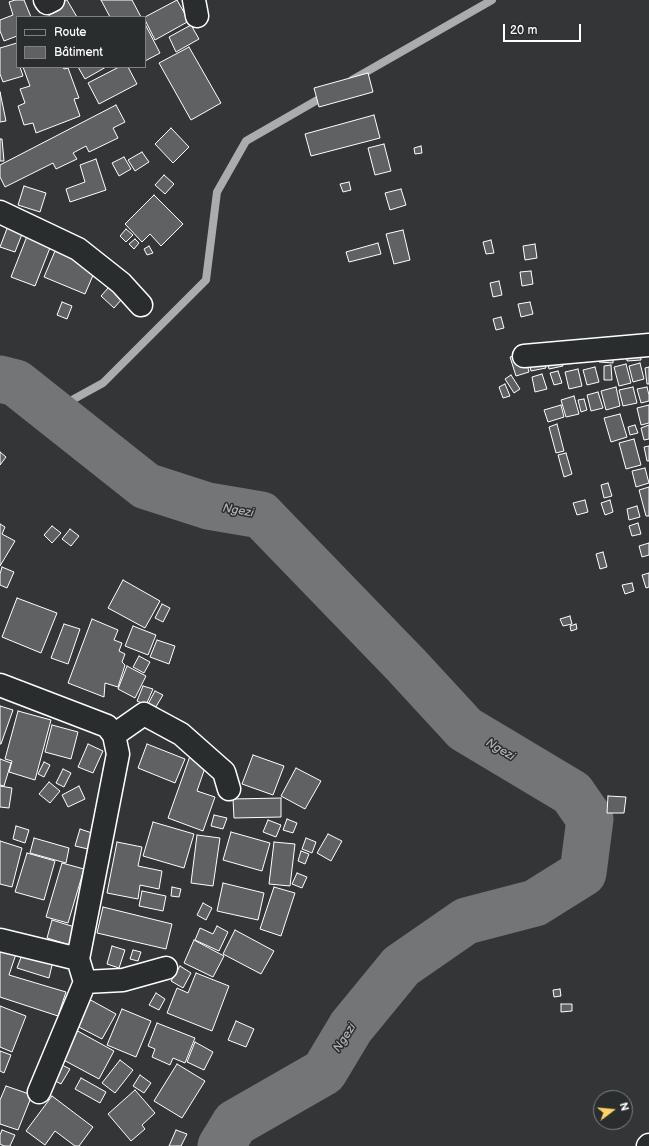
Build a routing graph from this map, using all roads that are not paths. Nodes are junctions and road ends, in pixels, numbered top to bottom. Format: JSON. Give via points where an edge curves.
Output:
{"nodes":[{"id":1,"x":45,"y":0,"type":"edge"},
{"id":2,"x":53,"y":0,"type":"edge"},
{"id":3,"x":0,"y":212,"type":"edge"},
{"id":4,"x":142,"y":305,"type":"dead end"},
{"id":5,"x":649,"y":345,"type":"edge"},
{"id":6,"x":524,"y":356,"type":"dead end"},
{"id":7,"x":0,"y":685,"type":"edge"},
{"id":8,"x":114,"y":735,"type":"junction"},
{"id":9,"x":229,"y":789,"type":"dead end"},
{"id":10,"x":0,"y":940,"type":"edge"},
{"id":11,"x":78,"y":959,"type":"junction"},
{"id":12,"x":166,"y":968,"type":"dead end"},
{"id":13,"x":85,"y":982,"type":"junction"},
{"id":14,"x":39,"y":1092,"type":"dead end"}],
"edges":[{"from":1,"to":2,"type":"street","via":[[47,3]]},
{"from":3,"to":4,"type":"street","via":[[78,249],[121,283]]},
{"from":5,"to":6,"type":"street"},
{"from":7,"to":8,"type":"street","via":[[107,726]]},
{"from":8,"to":9,"type":"street","via":[[144,714],[181,734],[224,772]]},
{"from":8,"to":11,"type":"street","via":[[118,754]]},
{"from":10,"to":11,"type":"street"},
{"from":11,"to":13,"type":"street"},
{"from":12,"to":13,"type":"street","via":[[122,980]]},
{"from":13,"to":14,"type":"street"}]}
